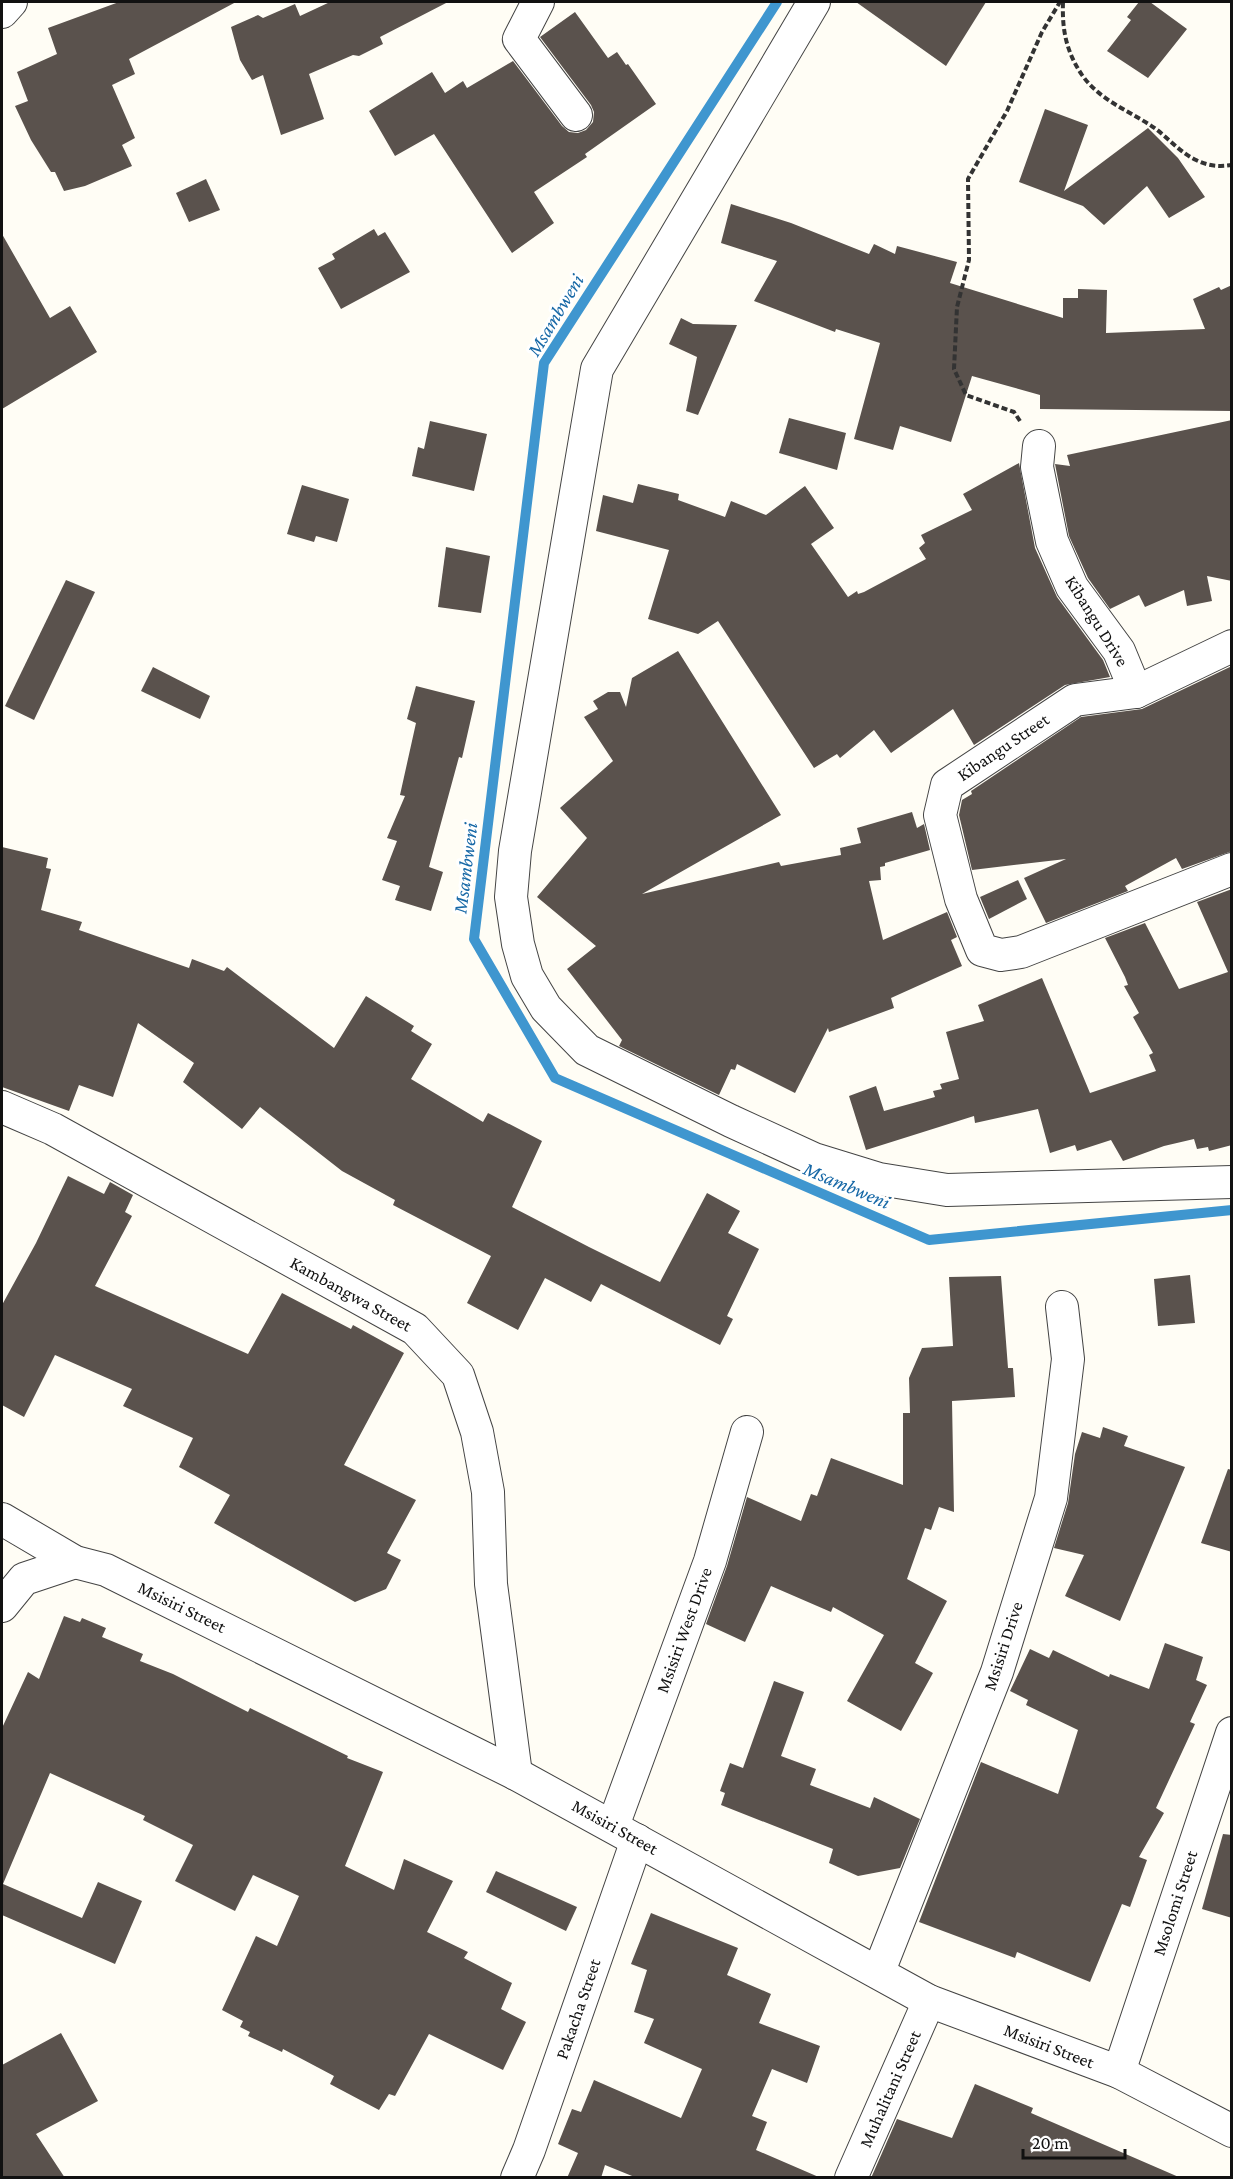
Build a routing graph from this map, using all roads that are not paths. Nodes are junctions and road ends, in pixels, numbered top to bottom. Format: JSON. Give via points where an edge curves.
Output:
{"nodes":[{"id":1,"x":11,"y":2,"type":"edge"},
{"id":2,"x":538,"y":2,"type":"edge"},
{"id":3,"x":814,"y":2,"type":"edge"},
{"id":4,"x":2,"y":12,"type":"edge"},
{"id":5,"x":576,"y":115,"type":"dead end"},
{"id":6,"x":1038,"y":446,"type":"road end"},
{"id":7,"x":1232,"y":646,"type":"edge"},
{"id":8,"x":1136,"y":692,"type":"junction"},
{"id":9,"x":1232,"y":869,"type":"edge"},
{"id":10,"x":2,"y":1107,"type":"edge"},
{"id":11,"x":1232,"y":1182,"type":"edge"},
{"id":12,"x":1062,"y":1307,"type":"dead end"},
{"id":13,"x":747,"y":1432,"type":"dead end"},
{"id":14,"x":2,"y":1519,"type":"edge"},
{"id":15,"x":75,"y":1562,"type":"junction"},
{"id":16,"x":2,"y":1606,"type":"edge"},
{"id":17,"x":1232,"y":1733,"type":"edge"},
{"id":18,"x":516,"y":1773,"type":"junction"},
{"id":19,"x":625,"y":1833,"type":"junction"},
{"id":20,"x":879,"y":1971,"type":"junction"},
{"id":21,"x":929,"y":2001,"type":"junction"},
{"id":22,"x":1119,"y":2072,"type":"junction"},
{"id":23,"x":1232,"y":2131,"type":"edge"},
{"id":24,"x":517,"y":2178,"type":"edge"},
{"id":25,"x":851,"y":2178,"type":"edge"}],
"edges":[{"from":1,"to":4,"type":"street"},
{"from":2,"to":5,"type":"street","via":[[519,39]]},
{"from":3,"to":11,"type":"street","via":[[597,369],[515,851],[511,897],[527,976],[546,1008],[586,1050],[814,1159],[879,1179],[948,1190]]},
{"from":6,"to":8,"type":"street","name":"Kibangu Drive","via":[[1037,467],[1052,541],[1072,587],[1119,651]]},
{"from":7,"to":8,"type":"street","name":"Kibangu Street"},
{"from":8,"to":9,"type":"street","name":"Kibangu Street","via":[[1075,700],[947,785],[940,815],[961,898],[982,950],[1001,955],[1021,952]]},
{"from":10,"to":18,"type":"street","name":"Kambangwa Street","via":[[53,1129],[415,1329],[458,1375],[477,1432],[488,1492],[491,1584]]},
{"from":12,"to":20,"type":"street","name":"Msisiri Drive","via":[[1068,1359],[1051,1497],[997,1672]]},
{"from":13,"to":19,"type":"street","name":"Msisiri West Drive"},
{"from":14,"to":15,"type":"street","name":"Msisiri Street"},
{"from":15,"to":16,"type":"street","via":[[24,1579]]},
{"from":15,"to":18,"type":"street","name":"Msisiri Street","via":[[106,1570]]},
{"from":17,"to":22,"type":"street","name":"Msolomi Street"},
{"from":18,"to":19,"type":"street","name":"Msisiri Street"},
{"from":19,"to":20,"type":"street","name":"Msisiri Street"},
{"from":19,"to":24,"type":"street","name":"Pakacha Street","via":[[529,2150]]},
{"from":20,"to":21,"type":"street","name":"Msisiri Street"},
{"from":21,"to":22,"type":"street","name":"Msisiri Street"},
{"from":21,"to":25,"type":"street","name":"Muhalitani Street"},
{"from":22,"to":23,"type":"street","name":"Msisiri Street"}]}
